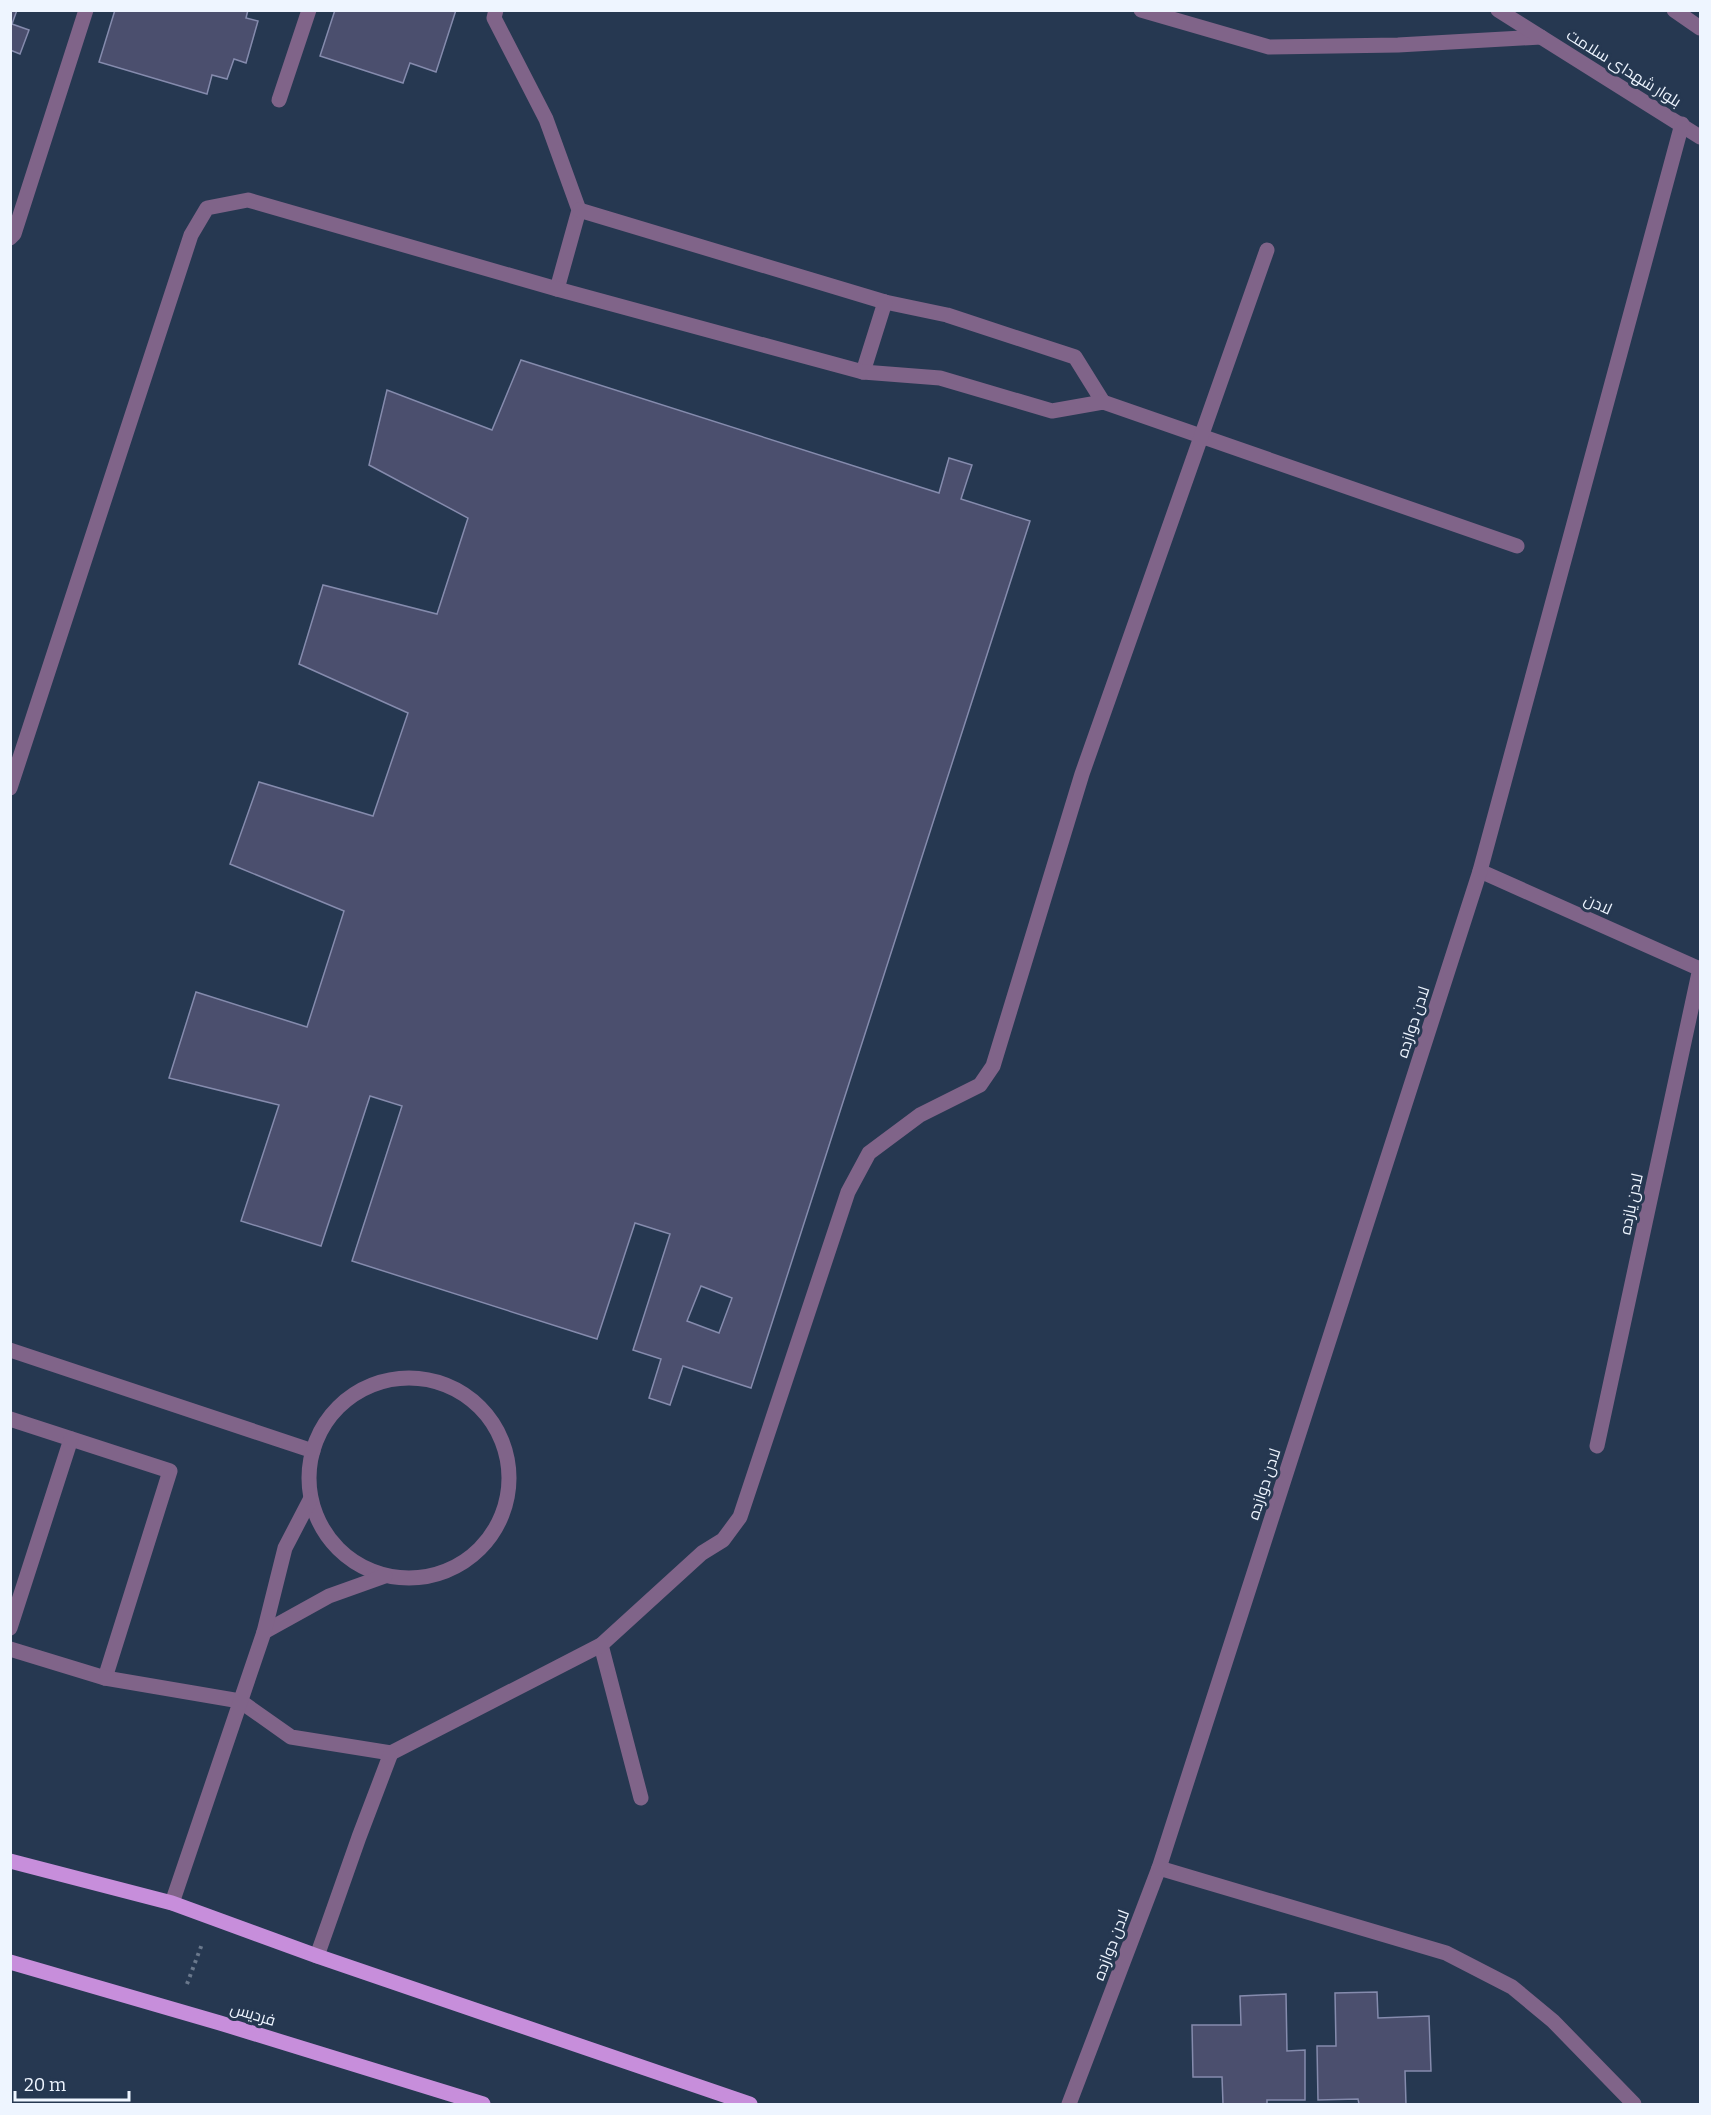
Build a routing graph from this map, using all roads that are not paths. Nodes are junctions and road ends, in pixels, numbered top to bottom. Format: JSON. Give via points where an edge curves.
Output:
{"nodes":[{"id":1,"x":86,"y":10,"type":"edge"},
{"id":2,"x":309,"y":10,"type":"edge"},
{"id":3,"x":496,"y":10,"type":"edge"},
{"id":4,"x":1141,"y":10,"type":"edge"},
{"id":5,"x":1498,"y":10,"type":"edge"},
{"id":6,"x":1674,"y":10,"type":"edge"},
{"id":7,"x":1701,"y":28,"type":"edge"},
{"id":8,"x":1540,"y":37,"type":"junction"},
{"id":9,"x":279,"y":100,"type":"dead end"},
{"id":10,"x":1682,"y":124,"type":"junction"},
{"id":11,"x":1701,"y":137,"type":"edge"},
{"id":12,"x":579,"y":210,"type":"junction"},
{"id":13,"x":10,"y":238,"type":"edge"},
{"id":14,"x":1267,"y":250,"type":"dead end"},
{"id":15,"x":557,"y":289,"type":"junction"},
{"id":16,"x":885,"y":302,"type":"junction"},
{"id":17,"x":863,"y":372,"type":"junction"},
{"id":18,"x":1103,"y":402,"type":"junction"},
{"id":19,"x":1200,"y":437,"type":"junction"},
{"id":20,"x":1517,"y":546,"type":"dead end"},
{"id":21,"x":10,"y":788,"type":"edge"},
{"id":22,"x":1480,"y":871,"type":"junction"},
{"id":23,"x":1700,"y":969,"type":"edge"},
{"id":24,"x":10,"y":1350,"type":"edge"},
{"id":25,"x":10,"y":1419,"type":"edge"},
{"id":26,"x":71,"y":1439,"type":"junction"},
{"id":27,"x":1597,"y":1446,"type":"dead end"},
{"id":28,"x":313,"y":1451,"type":"junction"},
{"id":29,"x":310,"y":1500,"type":"junction"},
{"id":30,"x":385,"y":1576,"type":"junction"},
{"id":31,"x":10,"y":1628,"type":"edge"},
{"id":32,"x":264,"y":1632,"type":"junction"},
{"id":33,"x":601,"y":1645,"type":"junction"},
{"id":34,"x":10,"y":1650,"type":"edge"},
{"id":35,"x":105,"y":1677,"type":"junction"},
{"id":36,"x":240,"y":1701,"type":"junction"},
{"id":37,"x":391,"y":1753,"type":"junction"},
{"id":38,"x":640,"y":1798,"type":"dead end"},
{"id":39,"x":10,"y":1861,"type":"edge"},
{"id":40,"x":1160,"y":1868,"type":"junction"},
{"id":41,"x":172,"y":1903,"type":"junction"},
{"id":42,"x":317,"y":1956,"type":"junction"},
{"id":43,"x":10,"y":1962,"type":"edge"},
{"id":44,"x":483,"y":2104,"type":"edge"},
{"id":45,"x":750,"y":2104,"type":"edge"},
{"id":46,"x":1069,"y":2104,"type":"edge"},
{"id":47,"x":1634,"y":2104,"type":"edge"}],
"edges":[{"from":1,"to":13,"type":"street"},
{"from":2,"to":9,"type":"street"},
{"from":3,"to":12,"type":"street","via":[[494,18],[546,119]]},
{"from":4,"to":8,"type":"street","via":[[1269,47]]},
{"from":5,"to":8,"type":"street","name":"بلوار شهدای سلامت"},
{"from":6,"to":7,"type":"street"},
{"from":8,"to":10,"type":"street","name":"بلوار شهدای سلامت"},
{"from":10,"to":11,"type":"street","name":"بلوار شهدای سلامت"},
{"from":10,"to":22,"type":"street","name":"لادن دوازده"},
{"from":12,"to":15,"type":"street"},
{"from":12,"to":16,"type":"street"},
{"from":14,"to":19,"type":"street"},
{"from":15,"to":17,"type":"street"},
{"from":15,"to":21,"type":"street","via":[[248,200],[207,208],[191,235]]},
{"from":16,"to":17,"type":"street"},
{"from":16,"to":18,"type":"street","via":[[947,315],[1075,357]]},
{"from":17,"to":18,"type":"street","via":[[940,378],[1052,411]]},
{"from":18,"to":19,"type":"street"},
{"from":19,"to":20,"type":"street"},
{"from":19,"to":33,"type":"street","via":[[1082,774],[993,1066],[980,1085],[920,1115],[869,1153],[848,1192],[740,1517],[723,1540],[702,1553]]},
{"from":22,"to":23,"type":"street","name":"لادن"},
{"from":22,"to":40,"type":"street","name":"لادن دوازده"},
{"from":23,"to":27,"type":"street","name":"لادن یازده"},
{"from":24,"to":28,"type":"street"},
{"from":25,"to":26,"type":"street"},
{"from":26,"to":31,"type":"street"},
{"from":26,"to":35,"type":"street","via":[[170,1471]]},
{"from":28,"to":29,"type":"street","via":[[309,1463]]},
{"from":28,"to":30,"type":"street","via":[[321,1427],[346,1399],[378,1381],[416,1376],[452,1385],[482,1406],[503,1437],[511,1474],[506,1511],[487,1543],[458,1567],[422,1578]]},
{"from":29,"to":30,"type":"street","via":[[325,1534],[351,1561]]},
{"from":29,"to":32,"type":"street","via":[[285,1548]]},
{"from":30,"to":32,"type":"street","via":[[329,1596]]},
{"from":32,"to":36,"type":"street"},
{"from":33,"to":37,"type":"street"},
{"from":33,"to":38,"type":"street"},
{"from":34,"to":35,"type":"street"},
{"from":35,"to":36,"type":"street"},
{"from":36,"to":37,"type":"street","via":[[291,1737]]},
{"from":36,"to":41,"type":"street"},
{"from":37,"to":42,"type":"street"},
{"from":39,"to":41,"type":"main road"},
{"from":40,"to":46,"type":"street","name":"لادن دوازده"},
{"from":40,"to":47,"type":"street","via":[[1446,1953],[1512,1987],[1553,2021]]},
{"from":41,"to":42,"type":"main road"},
{"from":42,"to":45,"type":"main road"},
{"from":43,"to":44,"type":"main road","name":"فردیس"}]}
